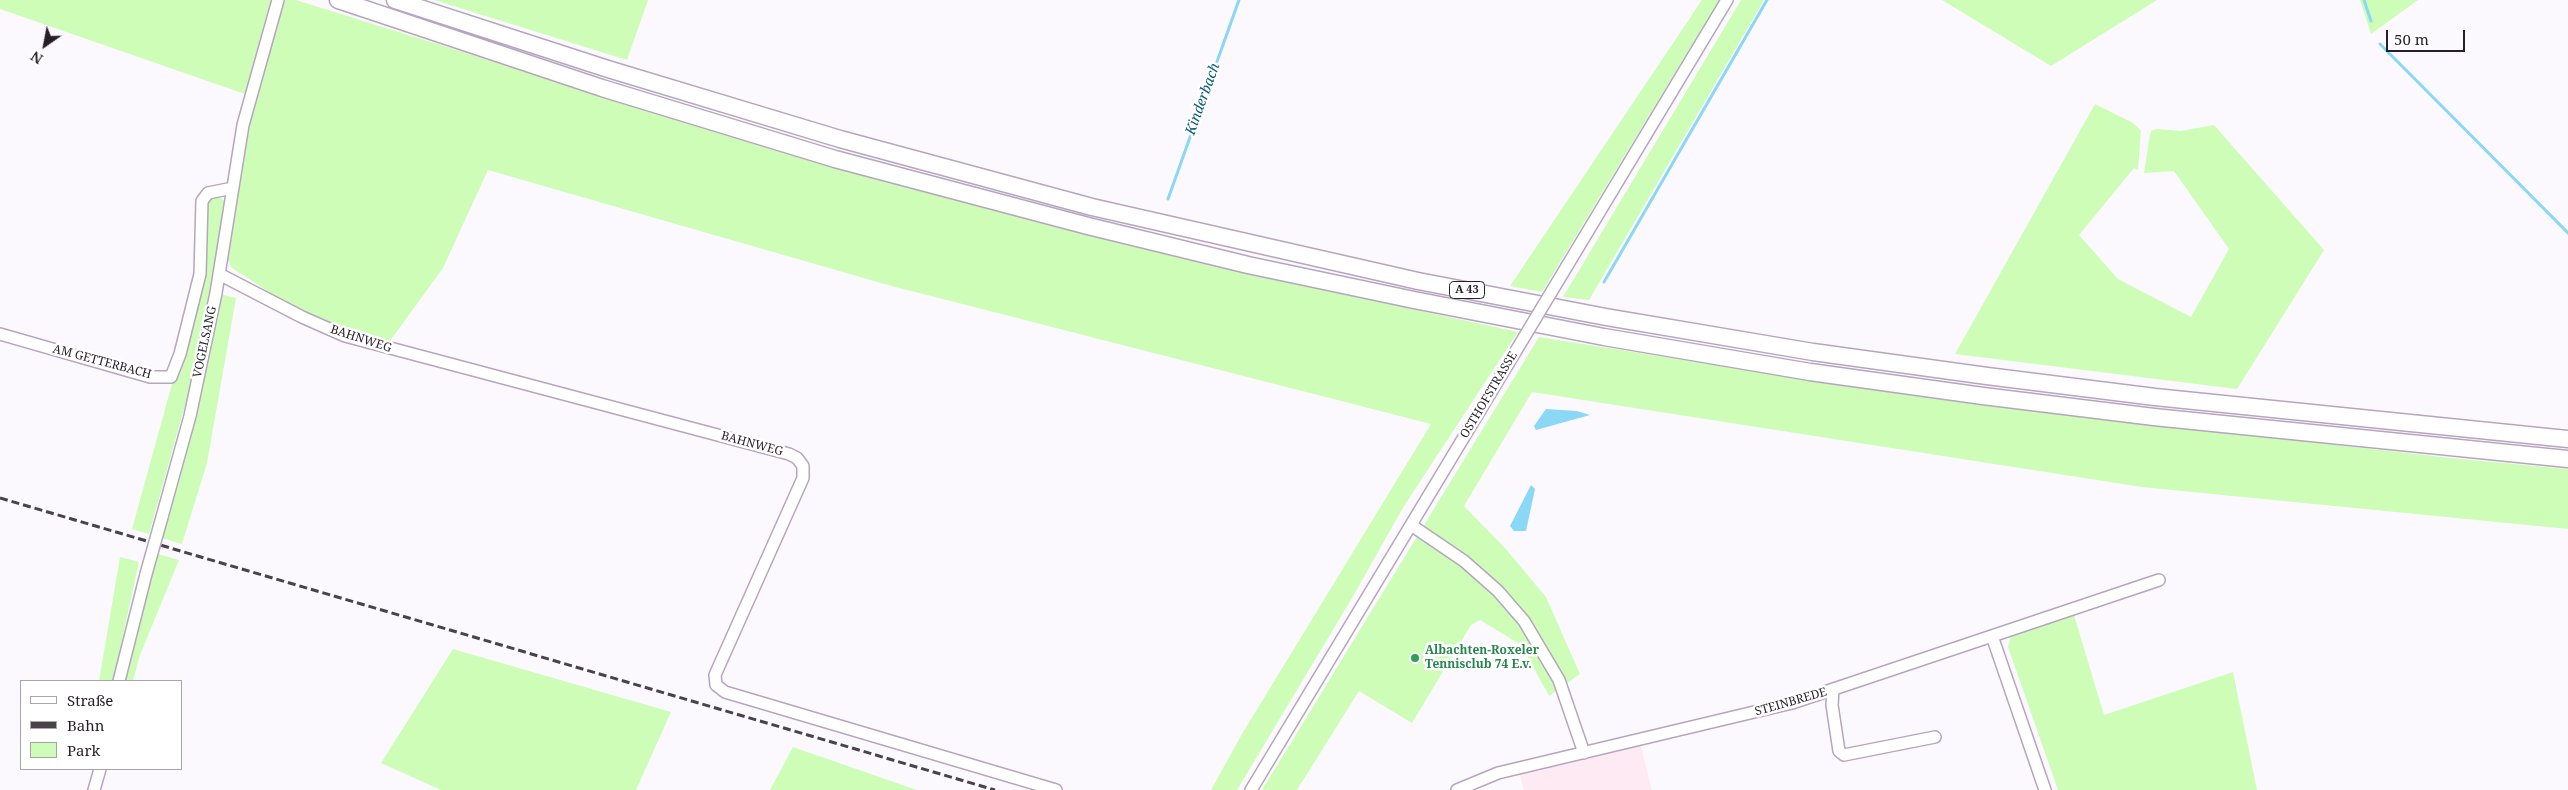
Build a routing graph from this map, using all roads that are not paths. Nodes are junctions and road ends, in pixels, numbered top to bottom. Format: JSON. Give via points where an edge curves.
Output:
{"nodes":[{"id":1,"x":278,"y":0,"type":"edge"},
{"id":2,"x":338,"y":0,"type":"edge"},
{"id":3,"x":395,"y":0,"type":"edge"},
{"id":4,"x":1727,"y":0,"type":"edge"},
{"id":5,"x":233,"y":188,"type":"junction"},
{"id":6,"x":219,"y":274,"type":"junction"},
{"id":7,"x":0,"y":334,"type":"edge"},
{"id":8,"x":2568,"y":439,"type":"edge"},
{"id":9,"x":2568,"y":459,"type":"edge"},
{"id":10,"x":1411,"y":525,"type":"junction"},
{"id":11,"x":2159,"y":580,"type":"dead end"},
{"id":12,"x":1992,"y":636,"type":"junction"},
{"id":13,"x":119,"y":680,"type":"edge"},
{"id":14,"x":1833,"y":690,"type":"junction"},
{"id":15,"x":1935,"y":737,"type":"dead end"},
{"id":16,"x":1584,"y":753,"type":"junction"},
{"id":17,"x":100,"y":770,"type":"edge"},
{"id":18,"x":94,"y":790,"type":"edge"},
{"id":19,"x":1056,"y":790,"type":"edge"},
{"id":20,"x":1251,"y":790,"type":"edge"},
{"id":21,"x":1457,"y":790,"type":"edge"},
{"id":22,"x":2045,"y":790,"type":"edge"}],
"edges":[{"from":1,"to":5,"type":"street","name":"VOGELSANG","via":[[249,100]]},
{"from":2,"to":9,"type":"highway","number":"A 43","via":[[602,88],[835,159],[1097,229],[1414,300],[1604,338],[1983,396]]},
{"from":3,"to":8,"type":"highway","number":"A 43","via":[[840,139],[1092,207],[1418,281],[1813,352],[1987,376],[2155,397]]},
{"from":4,"to":10,"type":"street","name":"OSTHOFSTRASSE","bridge":true},
{"from":5,"to":6,"type":"street","name":"VOGELSANG"},
{"from":5,"to":7,"type":"street","name":"AM GETTERBACH","via":[[208,193],[202,201],[200,274],[180,354],[171,376],[150,377]]},
{"from":6,"to":13,"type":"street","name":"VOGELSANG","bridge":true,"via":[[190,416]]},
{"from":6,"to":19,"type":"street","name":"BAHNWEG","via":[[346,336],[797,458],[803,466],[804,478],[716,675],[716,685],[725,692]]},
{"from":10,"to":16,"type":"street","via":[[1464,561],[1498,591],[1524,621],[1559,680]]},
{"from":10,"to":20,"type":"street","name":"OSTHOFSTRASSE"},
{"from":11,"to":12,"type":"street","name":"STEINBREDE"},
{"from":12,"to":14,"type":"street","name":"STEINBREDE"},
{"from":12,"to":22,"type":"street"},
{"from":14,"to":15,"type":"street","via":[[1839,751],[1844,754]]},
{"from":14,"to":16,"type":"street","name":"STEINBREDE","via":[[1792,703]]},
{"from":16,"to":21,"type":"street","name":"STEINBREDE","via":[[1498,773]]},
{"from":17,"to":18,"type":"street"}]}
